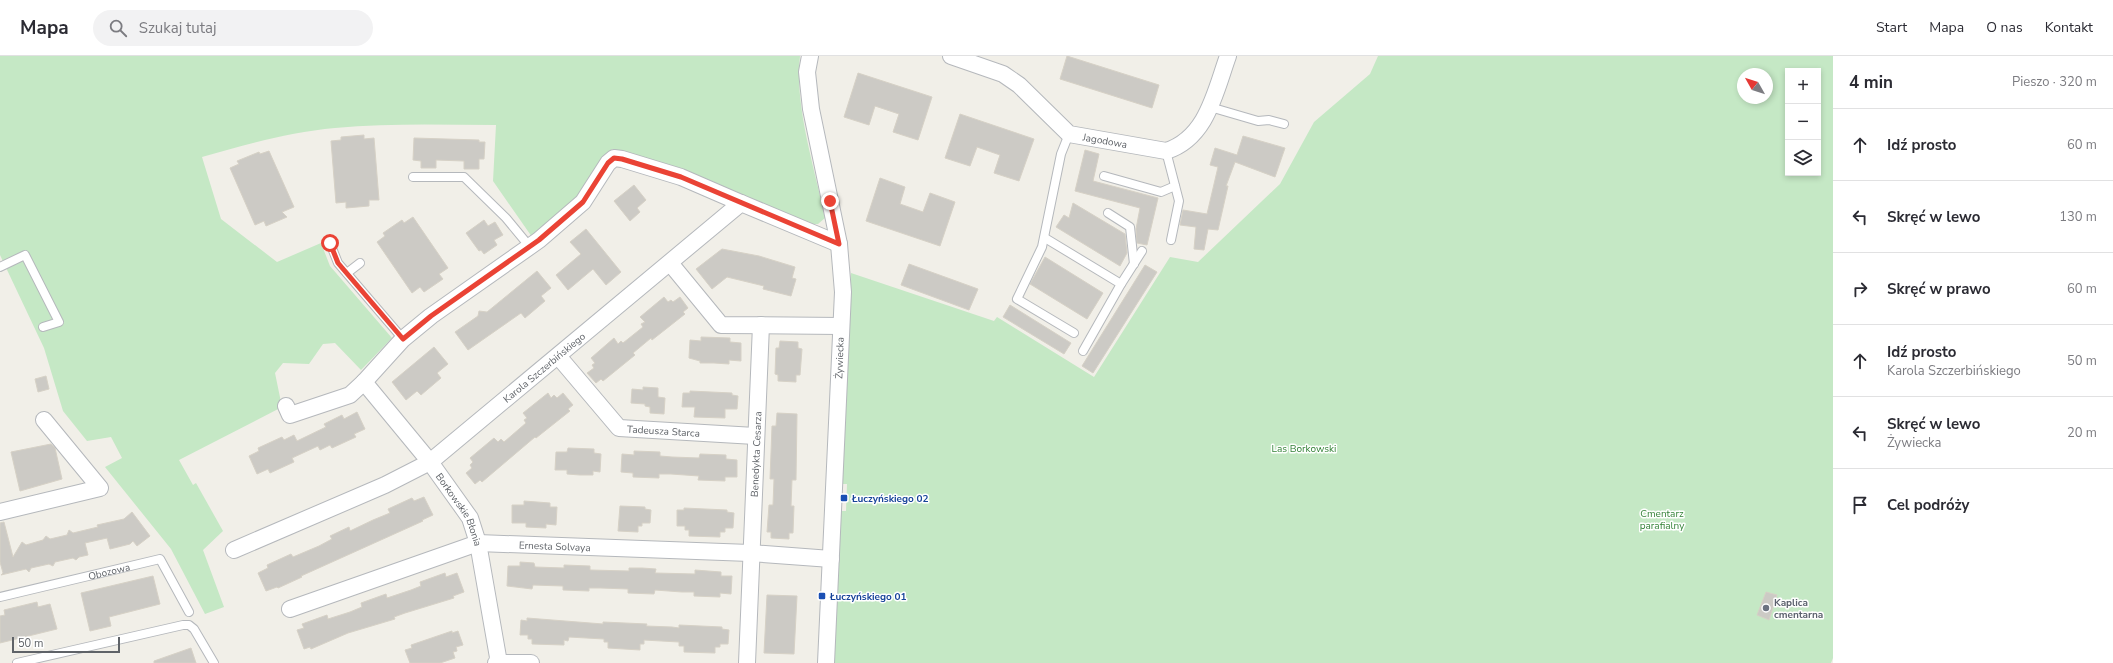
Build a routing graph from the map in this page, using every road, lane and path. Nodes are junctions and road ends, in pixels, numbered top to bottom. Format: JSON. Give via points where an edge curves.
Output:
{"nodes":[{"id":1,"x":810,"y":56,"type":"edge"},
{"id":2,"x":951,"y":56,"type":"edge"},
{"id":3,"x":1228,"y":56,"type":"edge"},
{"id":4,"x":1210,"y":107,"type":"junction"},
{"id":5,"x":1284,"y":124,"type":"dead end"},
{"id":6,"x":1069,"y":134,"type":"junction"},
{"id":7,"x":1166,"y":151,"type":"junction"},
{"id":8,"x":1104,"y":176,"type":"dead end"},
{"id":9,"x":413,"y":177,"type":"dead end"},
{"id":10,"x":1175,"y":186,"type":"junction"},
{"id":11,"x":741,"y":203,"type":"junction"},
{"id":12,"x":1108,"y":213,"type":"dead end"},
{"id":13,"x":1045,"y":238,"type":"junction"},
{"id":14,"x":1171,"y":240,"type":"dead end"},
{"id":15,"x":330,"y":243,"type":"dead end"},
{"id":16,"x":839,"y":244,"type":"junction"},
{"id":17,"x":530,"y":246,"type":"junction"},
{"id":18,"x":1142,"y":251,"type":"dead end"},
{"id":19,"x":360,"y":263,"type":"dead end"},
{"id":20,"x":670,"y":263,"type":"junction"},
{"id":21,"x":1134,"y":264,"type":"junction"},
{"id":22,"x":0,"y":267,"type":"edge"},
{"id":23,"x":347,"y":273,"type":"junction"},
{"id":24,"x":1121,"y":284,"type":"junction"},
{"id":25,"x":761,"y":325,"type":"junction"},
{"id":26,"x":841,"y":326,"type":"junction"},
{"id":27,"x":43,"y":327,"type":"dead end"},
{"id":28,"x":1074,"y":333,"type":"dead end"},
{"id":29,"x":403,"y":339,"type":"junction"},
{"id":30,"x":1083,"y":351,"type":"dead end"},
{"id":31,"x":558,"y":356,"type":"junction"},
{"id":32,"x":364,"y":382,"type":"junction"},
{"id":33,"x":286,"y":406,"type":"dead end"},
{"id":34,"x":44,"y":420,"type":"dead end"},
{"id":35,"x":755,"y":436,"type":"junction"},
{"id":36,"x":430,"y":462,"type":"junction"},
{"id":37,"x":0,"y":512,"type":"edge"},
{"id":38,"x":478,"y":543,"type":"junction"},
{"id":39,"x":234,"y":550,"type":"dead end"},
{"id":40,"x":750,"y":553,"type":"junction"},
{"id":41,"x":831,"y":559,"type":"junction"},
{"id":42,"x":0,"y":597,"type":"edge"},
{"id":43,"x":290,"y":609,"type":"dead end"},
{"id":44,"x":189,"y":612,"type":"dead end"},
{"id":45,"x":17,"y":663,"type":"edge"},
{"id":46,"x":214,"y":663,"type":"edge"},
{"id":47,"x":498,"y":663,"type":"edge"},
{"id":48,"x":531,"y":663,"type":"edge"},
{"id":49,"x":747,"y":663,"type":"edge"},
{"id":50,"x":826,"y":663,"type":"edge"}],
"edges":[{"from":1,"to":16,"type":"street","name":"Żywiecka","via":[[807,72],[811,109]]},
{"from":2,"to":6,"type":"street","name":"Jagodowa","via":[[1008,78],[1019,85]]},
{"from":3,"to":4,"type":"street"},
{"from":4,"to":5,"type":"lane","via":[[1258,122],[1269,120]]},
{"from":4,"to":7,"type":"street","via":[[1195,134],[1178,148]]},
{"from":6,"to":7,"type":"street","name":"Jagodowa"},
{"from":6,"to":13,"type":"lane","via":[[1060,154]]},
{"from":7,"to":10,"type":"lane"},
{"from":8,"to":10,"type":"lane","via":[[1161,192]]},
{"from":9,"to":17,"type":"lane","via":[[464,177],[511,223]]},
{"from":10,"to":14,"type":"lane","via":[[1179,201]]},
{"from":11,"to":16,"type":"street"},
{"from":11,"to":17,"type":"street","via":[[681,177],[614,158],[608,163],[583,202]]},
{"from":11,"to":20,"type":"street","name":"Karola Szczerbińskiego"},
{"from":12,"to":21,"type":"lane","via":[[1130,227]]},
{"from":13,"to":24,"type":"lane"},
{"from":13,"to":28,"type":"lane","via":[[1017,299]]},
{"from":15,"to":23,"type":"lane","via":[[338,263]]},
{"from":16,"to":26,"type":"street","name":"Żywiecka","via":[[843,292]]},
{"from":17,"to":29,"type":"street","via":[[431,316]]},
{"from":18,"to":21,"type":"lane"},
{"from":19,"to":23,"type":"lane"},
{"from":20,"to":25,"type":"street","via":[[721,325]]},
{"from":20,"to":31,"type":"street","name":"Karola Szczerbińskiego"},
{"from":21,"to":24,"type":"lane"},
{"from":22,"to":27,"type":"lane","via":[[25,255],[59,322]]},
{"from":23,"to":29,"type":"lane"},
{"from":24,"to":30,"type":"lane"},
{"from":25,"to":26,"type":"street"},
{"from":25,"to":35,"type":"street","name":"Benedykta Cesarza"},
{"from":26,"to":41,"type":"street","name":"Żywiecka"},
{"from":29,"to":32,"type":"street"},
{"from":31,"to":35,"type":"street","name":"Tadeusza Starca","via":[[619,428]]},
{"from":31,"to":36,"type":"street","name":"Karola Szczerbińskiego"},
{"from":32,"to":33,"type":"street","via":[[350,395],[290,414]]},
{"from":32,"to":36,"type":"street","name":"Borkowskie Błonia"},
{"from":34,"to":37,"type":"street","via":[[100,488]]},
{"from":35,"to":40,"type":"street","name":"Benedykta Cesarza"},
{"from":36,"to":38,"type":"street","name":"Borkowskie Błonia","via":[[470,518]]},
{"from":36,"to":39,"type":"street","name":"Karola Szczerbińskiego","via":[[385,485]]},
{"from":38,"to":40,"type":"street","name":"Ernesta Solvaya"},
{"from":38,"to":43,"type":"street","name":"Ernesta Solvaya"},
{"from":38,"to":47,"type":"street","name":"Borkowskie Błonia"},
{"from":40,"to":41,"type":"street","name":"Ernesta Solvaya"},
{"from":40,"to":49,"type":"street","name":"Benedykta Cesarza"},
{"from":41,"to":50,"type":"street","name":"Żywiecka"},
{"from":42,"to":44,"type":"lane","name":"Obozowa","via":[[160,559]]},
{"from":45,"to":46,"type":"lane","via":[[183,625],[189,625],[194,629]]},
{"from":47,"to":48,"type":"street"}]}
